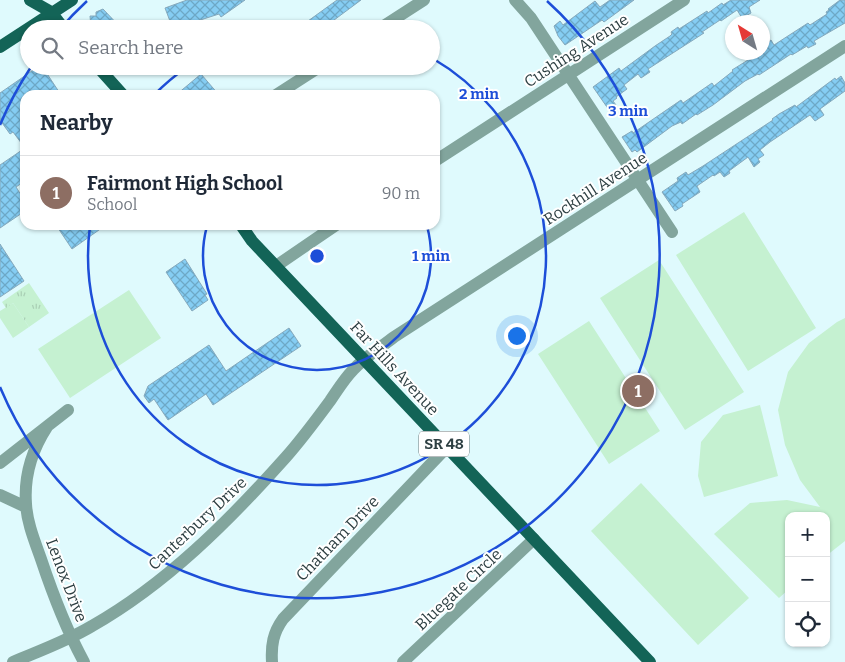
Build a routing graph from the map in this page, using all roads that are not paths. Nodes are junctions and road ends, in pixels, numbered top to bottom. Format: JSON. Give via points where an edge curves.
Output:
{"nodes":[{"id":1,"x":30,"y":0,"type":"edge"},
{"id":2,"x":72,"y":0,"type":"edge"},
{"id":3,"x":424,"y":0,"type":"edge"},
{"id":4,"x":515,"y":0,"type":"edge"},
{"id":5,"x":684,"y":0,"type":"edge"},
{"id":6,"x":50,"y":6,"type":"edge"},
{"id":7,"x":33,"y":20,"type":"edge"},
{"id":8,"x":59,"y":20,"type":"edge"},
{"id":9,"x":393,"y":20,"type":"edge"},
{"id":10,"x":20,"y":31,"type":"edge"},
{"id":11,"x":845,"y":46,"type":"edge"},
{"id":12,"x":0,"y":47,"type":"edge"},
{"id":13,"x":105,"y":75,"type":"edge"},
{"id":14,"x":307,"y":75,"type":"edge"},
{"id":15,"x":568,"y":75,"type":"junction"},
{"id":16,"x":119,"y":90,"type":"edge"},
{"id":17,"x":284,"y":90,"type":"edge"},
{"id":18,"x":440,"y":158,"type":"edge"},
{"id":19,"x":638,"y":180,"type":"junction"},
{"id":20,"x":244,"y":230,"type":"edge"},
{"id":21,"x":329,"y":230,"type":"edge"},
{"id":22,"x":672,"y":232,"type":"dead end"},
{"id":23,"x":276,"y":266,"type":"junction"},
{"id":24,"x":364,"y":359,"type":"junction"},
{"id":25,"x":68,"y":410,"type":"dead end"},
{"id":26,"x":47,"y":427,"type":"junction"},
{"id":27,"x":447,"y":447,"type":"junction"},
{"id":28,"x":0,"y":463,"type":"edge"},
{"id":29,"x":0,"y":495,"type":"edge"},
{"id":30,"x":26,"y":507,"type":"junction"},
{"id":31,"x":534,"y":539,"type":"junction"},
{"id":32,"x":71,"y":637,"type":"junction"},
{"id":33,"x":12,"y":662,"type":"edge"},
{"id":34,"x":84,"y":662,"type":"edge"},
{"id":35,"x":272,"y":662,"type":"edge"},
{"id":36,"x":404,"y":662,"type":"edge"},
{"id":37,"x":650,"y":662,"type":"edge"}],
"edges":[{"from":1,"to":6,"type":"main road"},
{"from":2,"to":6,"type":"main road"},
{"from":3,"to":9,"type":"street"},
{"from":4,"to":15,"type":"street","via":[[531,18]]},
{"from":5,"to":15,"type":"street","name":"Cushing Avenue"},
{"from":6,"to":7,"type":"main road"},
{"from":6,"to":8,"type":"main road"},
{"from":10,"to":12,"type":"main road"},
{"from":11,"to":19,"type":"street","name":"Rockhill Avenue"},
{"from":13,"to":16,"type":"main road"},
{"from":14,"to":17,"type":"street"},
{"from":15,"to":18,"type":"street","name":"Cushing Avenue"},
{"from":15,"to":19,"type":"street"},
{"from":19,"to":22,"type":"street"},
{"from":19,"to":24,"type":"street","name":"Rockhill Avenue"},
{"from":20,"to":23,"type":"main road","name":"Far Hills Avenue","number":"SR 48"},
{"from":21,"to":23,"type":"street"},
{"from":23,"to":24,"type":"main road","name":"Far Hills Avenue","number":"SR 48"},
{"from":24,"to":27,"type":"main road","name":"Far Hills Avenue","number":"SR 48"},
{"from":24,"to":32,"type":"street","name":"Canterbury Drive","via":[[292,450],[228,519],[167,575],[116,612]]},
{"from":25,"to":26,"type":"street"},
{"from":26,"to":28,"type":"street"},
{"from":26,"to":30,"type":"street","name":"Lenox Drive","via":[[29,466]]},
{"from":27,"to":31,"type":"main road","name":"Far Hills Avenue","number":"SR 48"},
{"from":27,"to":35,"type":"street","name":"Chatham Drive","via":[[283,619],[272,639]]},
{"from":29,"to":30,"type":"street"},
{"from":30,"to":32,"type":"street","name":"Lenox Drive","via":[[39,556]]},
{"from":31,"to":36,"type":"street","name":"Bluegate Circle"},
{"from":31,"to":37,"type":"main road","name":"Far Hills Avenue","number":"SR 48"},
{"from":32,"to":33,"type":"street","name":"Canterbury Drive"},
{"from":32,"to":34,"type":"street","name":"Lenox Drive"}]}
